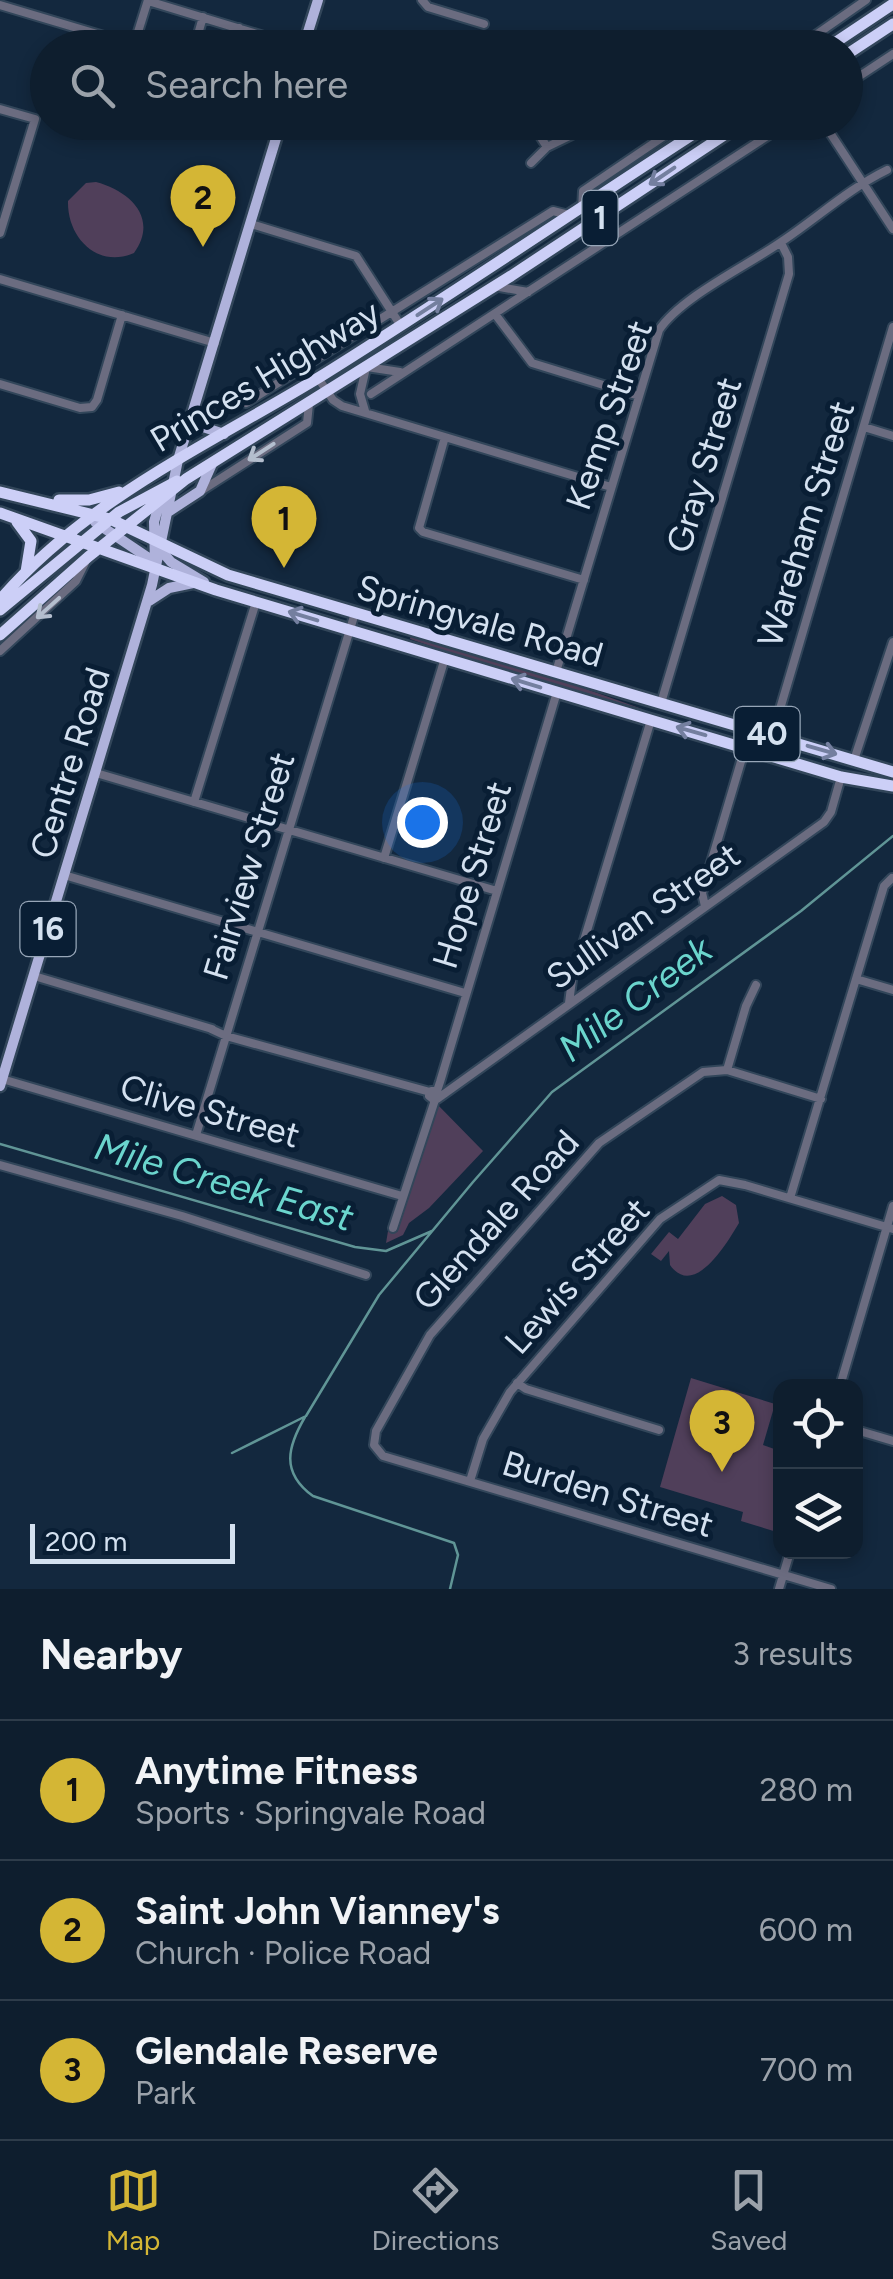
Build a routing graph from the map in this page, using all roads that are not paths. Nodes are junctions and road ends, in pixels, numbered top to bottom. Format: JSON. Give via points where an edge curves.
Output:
{"nodes":[{"id":1,"x":148,"y":0,"type":"edge"},
{"id":2,"x":318,"y":0,"type":"edge"},
{"id":3,"x":422,"y":0,"type":"edge"},
{"id":4,"x":866,"y":0,"type":"edge"},
{"id":5,"x":893,"y":4,"type":"edge"},
{"id":6,"x":0,"y":5,"type":"edge"},
{"id":7,"x":203,"y":17,"type":"junction"},
{"id":8,"x":484,"y":24,"type":"dead end"},
{"id":9,"x":893,"y":24,"type":"edge"},
{"id":10,"x":239,"y":28,"type":"joint"},
{"id":11,"x":82,"y":30,"type":"edge"},
{"id":12,"x":139,"y":30,"type":"edge"},
{"id":13,"x":199,"y":30,"type":"edge"},
{"id":14,"x":245,"y":30,"type":"edge"},
{"id":15,"x":309,"y":30,"type":"edge"},
{"id":16,"x":822,"y":30,"type":"edge"},
{"id":17,"x":854,"y":30,"type":"edge"},
{"id":18,"x":863,"y":44,"type":"edge"},
{"id":19,"x":893,"y":54,"type":"edge"},
{"id":20,"x":863,"y":72,"type":"edge"},
{"id":21,"x":0,"y":109,"type":"edge"},
{"id":22,"x":30,"y":119,"type":"edge"},
{"id":23,"x":30,"y":133,"type":"edge"},
{"id":24,"x":276,"y":140,"type":"edge"},
{"id":25,"x":543,"y":140,"type":"edge"},
{"id":26,"x":561,"y":140,"type":"edge"},
{"id":27,"x":665,"y":140,"type":"edge"},
{"id":28,"x":678,"y":140,"type":"edge"},
{"id":29,"x":717,"y":140,"type":"edge"},
{"id":30,"x":761,"y":140,"type":"edge"},
{"id":31,"x":835,"y":140,"type":"edge"},
{"id":32,"x":547,"y":147,"type":"junction"},
{"id":33,"x":646,"y":157,"type":"junction"},
{"id":34,"x":531,"y":164,"type":"dead end"},
{"id":35,"x":890,"y":168,"type":"edge"},
{"id":36,"x":864,"y":185,"type":"junction"},
{"id":37,"x":577,"y":213,"type":"junction"},
{"id":38,"x":251,"y":224,"type":"junction"},
{"id":39,"x":893,"y":228,"type":"edge"},
{"id":40,"x":0,"y":233,"type":"edge"},
{"id":41,"x":781,"y":243,"type":"junction"},
{"id":42,"x":0,"y":279,"type":"edge"},
{"id":43,"x":494,"y":286,"type":"junction"},
{"id":44,"x":528,"y":292,"type":"junction"},
{"id":45,"x":392,"y":311,"type":"junction"},
{"id":46,"x":495,"y":314,"type":"junction"},
{"id":47,"x":122,"y":315,"type":"junction"},
{"id":48,"x":402,"y":326,"type":"junction"},
{"id":49,"x":893,"y":328,"type":"edge"},
{"id":50,"x":215,"y":343,"type":"junction"},
{"id":51,"x":367,"y":368,"type":"junction"},
{"id":52,"x":404,"y":372,"type":"junction"},
{"id":53,"x":318,"y":378,"type":"junction"},
{"id":54,"x":0,"y":384,"type":"edge"},
{"id":55,"x":328,"y":392,"type":"junction"},
{"id":56,"x":371,"y":394,"type":"dead end"},
{"id":57,"x":639,"y":396,"type":"junction"},
{"id":58,"x":246,"y":403,"type":"dead end"},
{"id":59,"x":309,"y":404,"type":"junction"},
{"id":60,"x":194,"y":410,"type":"junction"},
{"id":61,"x":367,"y":413,"type":"junction"},
{"id":62,"x":864,"y":427,"type":"junction"},
{"id":63,"x":224,"y":434,"type":"junction"},
{"id":64,"x":893,"y":436,"type":"edge"},
{"id":65,"x":445,"y":438,"type":"junction"},
{"id":66,"x":178,"y":460,"type":"junction"},
{"id":67,"x":212,"y":464,"type":"junction"},
{"id":68,"x":175,"y":484,"type":"junction"},
{"id":69,"x":611,"y":488,"type":"junction"},
{"id":70,"x":130,"y":489,"type":"junction"},
{"id":71,"x":0,"y":492,"type":"edge"},
{"id":72,"x":199,"y":492,"type":"junction"},
{"id":73,"x":40,"y":500,"type":"junction"},
{"id":74,"x":160,"y":500,"type":"junction"},
{"id":75,"x":168,"y":512,"type":"junction"},
{"id":76,"x":6,"y":515,"type":"edge"},
{"id":77,"x":99,"y":517,"type":"junction"},
{"id":78,"x":126,"y":526,"type":"junction"},
{"id":79,"x":65,"y":536,"type":"junction"},
{"id":80,"x":114,"y":536,"type":"junction"},
{"id":81,"x":82,"y":542,"type":"junction"},
{"id":82,"x":159,"y":544,"type":"junction"},
{"id":83,"x":98,"y":548,"type":"junction"},
{"id":84,"x":86,"y":558,"type":"junction"},
{"id":85,"x":156,"y":570,"type":"junction"},
{"id":86,"x":26,"y":572,"type":"junction"},
{"id":87,"x":584,"y":580,"type":"junction"},
{"id":88,"x":194,"y":583,"type":"junction"},
{"id":89,"x":216,"y":590,"type":"junction"},
{"id":90,"x":2,"y":594,"type":"edge"},
{"id":91,"x":147,"y":602,"type":"junction"},
{"id":92,"x":256,"y":602,"type":"junction"},
{"id":93,"x":0,"y":610,"type":"edge"},
{"id":94,"x":355,"y":613,"type":"junction"},
{"id":95,"x":350,"y":630,"type":"junction"},
{"id":96,"x":0,"y":635,"type":"edge"},
{"id":97,"x":893,"y":642,"type":"edge"},
{"id":98,"x":0,"y":651,"type":"edge"},
{"id":99,"x":445,"y":658,"type":"junction"},
{"id":100,"x":556,"y":672,"type":"junction"},
{"id":101,"x":557,"y":692,"type":"junction"},
{"id":102,"x":661,"y":703,"type":"junction"},
{"id":103,"x":651,"y":720,"type":"junction"},
{"id":104,"x":772,"y":736,"type":"junction"},
{"id":105,"x":745,"y":748,"type":"junction"},
{"id":106,"x":854,"y":760,"type":"junction"},
{"id":107,"x":893,"y":772,"type":"edge"},
{"id":108,"x":96,"y":773,"type":"junction"},
{"id":109,"x":842,"y":777,"type":"junction"},
{"id":110,"x":893,"y":786,"type":"edge"},
{"id":111,"x":194,"y":802,"type":"junction"},
{"id":112,"x":289,"y":830,"type":"junction"},
{"id":113,"x":384,"y":858,"type":"junction"},
{"id":114,"x":64,"y":876,"type":"junction"},
{"id":115,"x":892,"y":878,"type":"edge"},
{"id":116,"x":497,"y":892,"type":"junction"},
{"id":117,"x":705,"y":906,"type":"junction"},
{"id":118,"x":258,"y":932,"type":"junction"},
{"id":119,"x":575,"y":973,"type":"junction"},
{"id":120,"x":34,"y":976,"type":"junction"},
{"id":121,"x":856,"y":979,"type":"junction"},
{"id":122,"x":756,"y":985,"type":"dead end"},
{"id":123,"x":893,"y":990,"type":"edge"},
{"id":124,"x":465,"y":994,"type":"junction"},
{"id":125,"x":581,"y":994,"type":"junction"},
{"id":126,"x":569,"y":1003,"type":"junction"},
{"id":127,"x":227,"y":1034,"type":"junction"},
{"id":128,"x":727,"y":1070,"type":"junction"},
{"id":129,"x":1,"y":1082,"type":"edge"},
{"id":130,"x":434,"y":1095,"type":"junction"},
{"id":131,"x":820,"y":1098,"type":"junction"},
{"id":132,"x":196,"y":1134,"type":"junction"},
{"id":133,"x":0,"y":1166,"type":"edge"},
{"id":134,"x":402,"y":1196,"type":"junction"},
{"id":135,"x":790,"y":1198,"type":"junction"},
{"id":136,"x":893,"y":1206,"type":"edge"},
{"id":137,"x":393,"y":1228,"type":"dead end"},
{"id":138,"x":890,"y":1228,"type":"edge"},
{"id":139,"x":366,"y":1275,"type":"dead end"},
{"id":140,"x":842,"y":1379,"type":"edge"},
{"id":141,"x":517,"y":1383,"type":"junction"},
{"id":142,"x":658,"y":1430,"type":"dead end"},
{"id":143,"x":863,"y":1432,"type":"edge"},
{"id":144,"x":893,"y":1441,"type":"edge"},
{"id":145,"x":374,"y":1445,"type":"joint"},
{"id":146,"x":470,"y":1481,"type":"junction"},
{"id":147,"x":788,"y":1559,"type":"edge"},
{"id":148,"x":783,"y":1575,"type":"junction"},
{"id":149,"x":779,"y":1589,"type":"edge"},
{"id":150,"x":831,"y":1589,"type":"edge"}],
"edges":[{"from":1,"to":7,"type":"street"},
{"from":1,"to":12,"type":"street"},
{"from":2,"to":15,"type":"main road"},
{"from":3,"to":8,"type":"street"},
{"from":4,"to":16,"type":"street"},
{"from":5,"to":17,"type":"highway"},
{"from":6,"to":11,"type":"street"},
{"from":7,"to":10,"type":"street"},
{"from":7,"to":13,"type":"street"},
{"from":9,"to":18,"type":"highway"},
{"from":10,"to":14,"type":"street"},
{"from":19,"to":20,"type":"street"},
{"from":21,"to":22,"type":"street"},
{"from":23,"to":40,"type":"street"},
{"from":24,"to":38,"type":"main road","number":"16"},
{"from":25,"to":32,"type":"street"},
{"from":26,"to":32,"type":"street"},
{"from":27,"to":33,"type":"street","name":"Princes Highway"},
{"from":28,"to":33,"type":"highway","name":"Princes Highway","number":"1"},
{"from":29,"to":43,"type":"highway","name":"Princes Highway","number":"1","one_way":true},
{"from":30,"to":44,"type":"street","name":"Princes Highway"},
{"from":31,"to":36,"type":"street"},
{"from":32,"to":34,"type":"street"},
{"from":33,"to":37,"type":"highway","name":"Princes Highway","number":"1"},
{"from":35,"to":36,"type":"street","name":"Kemp Street"},
{"from":36,"to":39,"type":"street"},
{"from":36,"to":41,"type":"street","name":"Kemp Street"},
{"from":37,"to":45,"type":"street","name":"Princes Highway","via":[[553,211]]},
{"from":48,"to":37,"type":"highway","name":"Princes Highway","number":"1","one_way":true},
{"from":38,"to":45,"type":"street","via":[[356,256]]},
{"from":38,"to":50,"type":"main road","number":"16"},
{"from":41,"to":57,"type":"street","name":"Kemp Street","via":[[666,320]]},
{"from":41,"to":102,"type":"street","name":"Gray Street","via":[[790,274]]},
{"from":42,"to":47,"type":"street"},
{"from":43,"to":44,"type":"street"},
{"from":43,"to":51,"type":"highway","name":"Princes Highway","number":"1"},
{"from":44,"to":46,"type":"street","name":"Princes Highway"},
{"from":45,"to":48,"type":"street"},
{"from":45,"to":58,"type":"street","name":"Princes Highway"},
{"from":46,"to":52,"type":"street","name":"Princes Highway"},
{"from":46,"to":57,"type":"street","via":[[532,363]]},
{"from":47,"to":50,"type":"street"},
{"from":47,"to":54,"type":"street","via":[[92,406]]},
{"from":48,"to":53,"type":"highway","name":"Princes Highway","number":"1"},
{"from":49,"to":62,"type":"street","name":"Wareham Street"},
{"from":50,"to":60,"type":"main road","number":"16"},
{"from":51,"to":52,"type":"street","name":"Princes Highway"},
{"from":51,"to":55,"type":"highway","name":"Princes Highway","number":"1"},
{"from":51,"to":61,"type":"street","via":[[360,397]]},
{"from":52,"to":56,"type":"street","name":"Princes Highway"},
{"from":53,"to":55,"type":"street"},
{"from":53,"to":63,"type":"highway","name":"Princes Highway","number":"1"},
{"from":55,"to":59,"type":"highway","name":"Princes Highway","number":"1"},
{"from":55,"to":61,"type":"street","via":[[340,405]]},
{"from":57,"to":69,"type":"street","name":"Kemp Street"},
{"from":59,"to":67,"type":"highway","name":"Princes Highway","number":"1"},
{"from":59,"to":72,"type":"street","name":"Princes Highway","one_way":true,"via":[[306,424]]},
{"from":60,"to":63,"type":"main road","via":[[202,427]]},
{"from":60,"to":66,"type":"main road","number":"16"},
{"from":61,"to":65,"type":"street"},
{"from":62,"to":64,"type":"street"},
{"from":62,"to":104,"type":"street","name":"Wareham Street"},
{"from":63,"to":66,"type":"highway","name":"Princes Highway","number":"1"},
{"from":65,"to":69,"type":"street"},
{"from":65,"to":87,"type":"street","via":[[423,532]]},
{"from":66,"to":68,"type":"main road","number":"16"},
{"from":66,"to":70,"type":"highway","name":"Princes Highway","number":"1"},
{"from":67,"to":68,"type":"highway","name":"Princes Highway","number":"1"},
{"from":67,"to":72,"type":"main road"},
{"from":68,"to":74,"type":"highway","name":"Princes Highway","number":"1"},
{"from":68,"to":75,"type":"main road","name":"Centre Road","number":"16"},
{"from":68,"to":77,"type":"highway","name":"Princes Highway"},
{"from":69,"to":87,"type":"street","name":"Kemp Street"},
{"from":70,"to":73,"type":"highway","via":[[92,500]]},
{"from":70,"to":77,"type":"highway","name":"Princes Highway","number":"1"},
{"from":71,"to":73,"type":"highway","name":"Springvale Road","number":"40"},
{"from":72,"to":75,"type":"main road"},
{"from":73,"to":77,"type":"highway","name":"Springvale Road","number":"40"},
{"from":74,"to":78,"type":"highway","name":"Princes Highway","number":"1"},
{"from":74,"to":82,"type":"main road","name":"Centre Road","number":"16"},
{"from":75,"to":82,"type":"main road","name":"Centre Road","number":"16"},
{"from":76,"to":79,"type":"highway","name":"Springvale Road","number":"40"},
{"from":76,"to":86,"type":"highway","via":[[31,541]]},
{"from":77,"to":78,"type":"highway","name":"Springvale Road","number":"40"},
{"from":77,"to":79,"type":"highway","name":"Princes Highway","number":"1"},
{"from":77,"to":80,"type":"main road"},
{"from":77,"to":81,"type":"highway","name":"Princes Highway"},
{"from":78,"to":80,"type":"highway","name":"Princes Highway","number":"1"},
{"from":78,"to":82,"type":"highway","name":"Springvale Road","number":"40"},
{"from":79,"to":81,"type":"highway","name":"Springvale Road","number":"40"},
{"from":79,"to":86,"type":"highway","name":"Princes Highway","number":"1"},
{"from":80,"to":83,"type":"highway","name":"Princes Highway","number":"1"},
{"from":80,"to":85,"type":"main road"},
{"from":81,"to":83,"type":"highway","name":"Springvale Road","number":"40"},
{"from":81,"to":93,"type":"highway","name":"Princes Highway"},
{"from":82,"to":85,"type":"main road","name":"Centre Road","number":"16"},
{"from":82,"to":89,"type":"main road","via":[[171,562]]},
{"from":82,"to":94,"type":"highway","name":"Springvale Road","number":"40","via":[[228,575]]},
{"from":83,"to":84,"type":"highway","name":"Princes Highway","number":"1"},
{"from":83,"to":85,"type":"highway","name":"Springvale Road","number":"40"},
{"from":84,"to":96,"type":"highway","name":"Princes Highway","number":"1"},
{"from":84,"to":98,"type":"street","name":"Princes Highway","one_way":true,"via":[[79,579]]},
{"from":85,"to":88,"type":"highway","name":"Springvale Road","number":"40"},
{"from":85,"to":91,"type":"main road","name":"Centre Road","number":"16"},
{"from":86,"to":90,"type":"highway","name":"Princes Highway","number":"1"},
{"from":87,"to":100,"type":"street","name":"Kemp Street"},
{"from":88,"to":89,"type":"highway","name":"Springvale Road","number":"40"},
{"from":88,"to":91,"type":"main road"},
{"from":89,"to":92,"type":"highway","name":"Springvale Road","number":"40"},
{"from":91,"to":108,"type":"main road","name":"Centre Road","number":"16"},
{"from":95,"to":92,"type":"highway","name":"Springvale Road","number":"40","one_way":true},
{"from":92,"to":111,"type":"street"},
{"from":94,"to":95,"type":"street","name":"Fairview Street"},
{"from":94,"to":100,"type":"highway","name":"Springvale Road","number":"40"},
{"from":95,"to":99,"type":"highway","name":"Springvale Road","number":"40"},
{"from":95,"to":112,"type":"street","name":"Fairview Street"},
{"from":97,"to":106,"type":"street"},
{"from":101,"to":99,"type":"highway","name":"Springvale Road","number":"40","one_way":true},
{"from":99,"to":113,"type":"street"},
{"from":100,"to":102,"type":"highway","name":"Springvale Road","number":"40"},
{"from":101,"to":103,"type":"highway","name":"Springvale Road","number":"40"},
{"from":101,"to":116,"type":"street","name":"Hope Street"},
{"from":102,"to":103,"type":"highway"},
{"from":102,"to":104,"type":"highway","name":"Springvale Road","number":"40"},
{"from":105,"to":103,"type":"highway","name":"Springvale Road","number":"40","one_way":true},
{"from":103,"to":119,"type":"street"},
{"from":104,"to":106,"type":"highway","name":"Springvale Road","number":"40","one_way":true},
{"from":105,"to":109,"type":"highway","name":"Springvale Road","number":"40"},
{"from":105,"to":117,"type":"street","via":[[702,892]]},
{"from":106,"to":107,"type":"highway","name":"Springvale Road","number":"40"},
{"from":108,"to":111,"type":"street"},
{"from":108,"to":114,"type":"main road","name":"Centre Road","number":"16"},
{"from":109,"to":110,"type":"highway","name":"Springvale Road","number":"40"},
{"from":109,"to":117,"type":"street","name":"Sullivan Street","via":[[824,822]]},
{"from":111,"to":112,"type":"street"},
{"from":112,"to":113,"type":"street"},
{"from":112,"to":118,"type":"street","name":"Fairview Street"},
{"from":113,"to":116,"type":"street"},
{"from":114,"to":118,"type":"street"},
{"from":114,"to":120,"type":"main road","name":"Centre Road","number":"16"},
{"from":115,"to":121,"type":"street"},
{"from":116,"to":124,"type":"street","name":"Hope Street"},
{"from":117,"to":125,"type":"street","name":"Sullivan Street"},
{"from":118,"to":124,"type":"street"},
{"from":118,"to":127,"type":"street","name":"Fairview Street"},
{"from":119,"to":125,"type":"street"},
{"from":119,"to":126,"type":"street"},
{"from":120,"to":127,"type":"street"},
{"from":120,"to":129,"type":"main road","name":"Centre Road","number":"16"},
{"from":121,"to":123,"type":"street"},
{"from":121,"to":131,"type":"street"},
{"from":122,"to":128,"type":"street"},
{"from":124,"to":130,"type":"street","name":"Hope Street"},
{"from":125,"to":126,"type":"street","name":"Sullivan Street"},
{"from":126,"to":130,"type":"street","name":"Sullivan Street"},
{"from":127,"to":130,"type":"street"},
{"from":127,"to":132,"type":"street","name":"Fairview Street"},
{"from":128,"to":131,"type":"street"},
{"from":128,"to":145,"type":"street","name":"Glendale Road","via":[[694,1075],[592,1150],[430,1335]]},
{"from":129,"to":132,"type":"street","name":"Clive Street"},
{"from":130,"to":134,"type":"street","name":"Hope Street"},
{"from":131,"to":135,"type":"street"},
{"from":132,"to":134,"type":"street","name":"Clive Street"},
{"from":133,"to":139,"type":"street"},
{"from":134,"to":137,"type":"street","name":"Hope Street"},
{"from":135,"to":138,"type":"street","name":"Lewis Street"},
{"from":135,"to":141,"type":"street","name":"Lewis Street","via":[[719,1180],[686,1201],[660,1219]]},
{"from":136,"to":138,"type":"street"},
{"from":138,"to":140,"type":"street"},
{"from":141,"to":142,"type":"street"},
{"from":141,"to":146,"type":"street","name":"Lewis Street","via":[[484,1439]]},
{"from":143,"to":144,"type":"street"},
{"from":145,"to":146,"type":"street","name":"Burden Street","via":[[383,1456]]},
{"from":146,"to":148,"type":"street","name":"Burden Street"},
{"from":147,"to":148,"type":"street"},
{"from":148,"to":149,"type":"street"},
{"from":148,"to":150,"type":"street","name":"Burden Street"}]}
